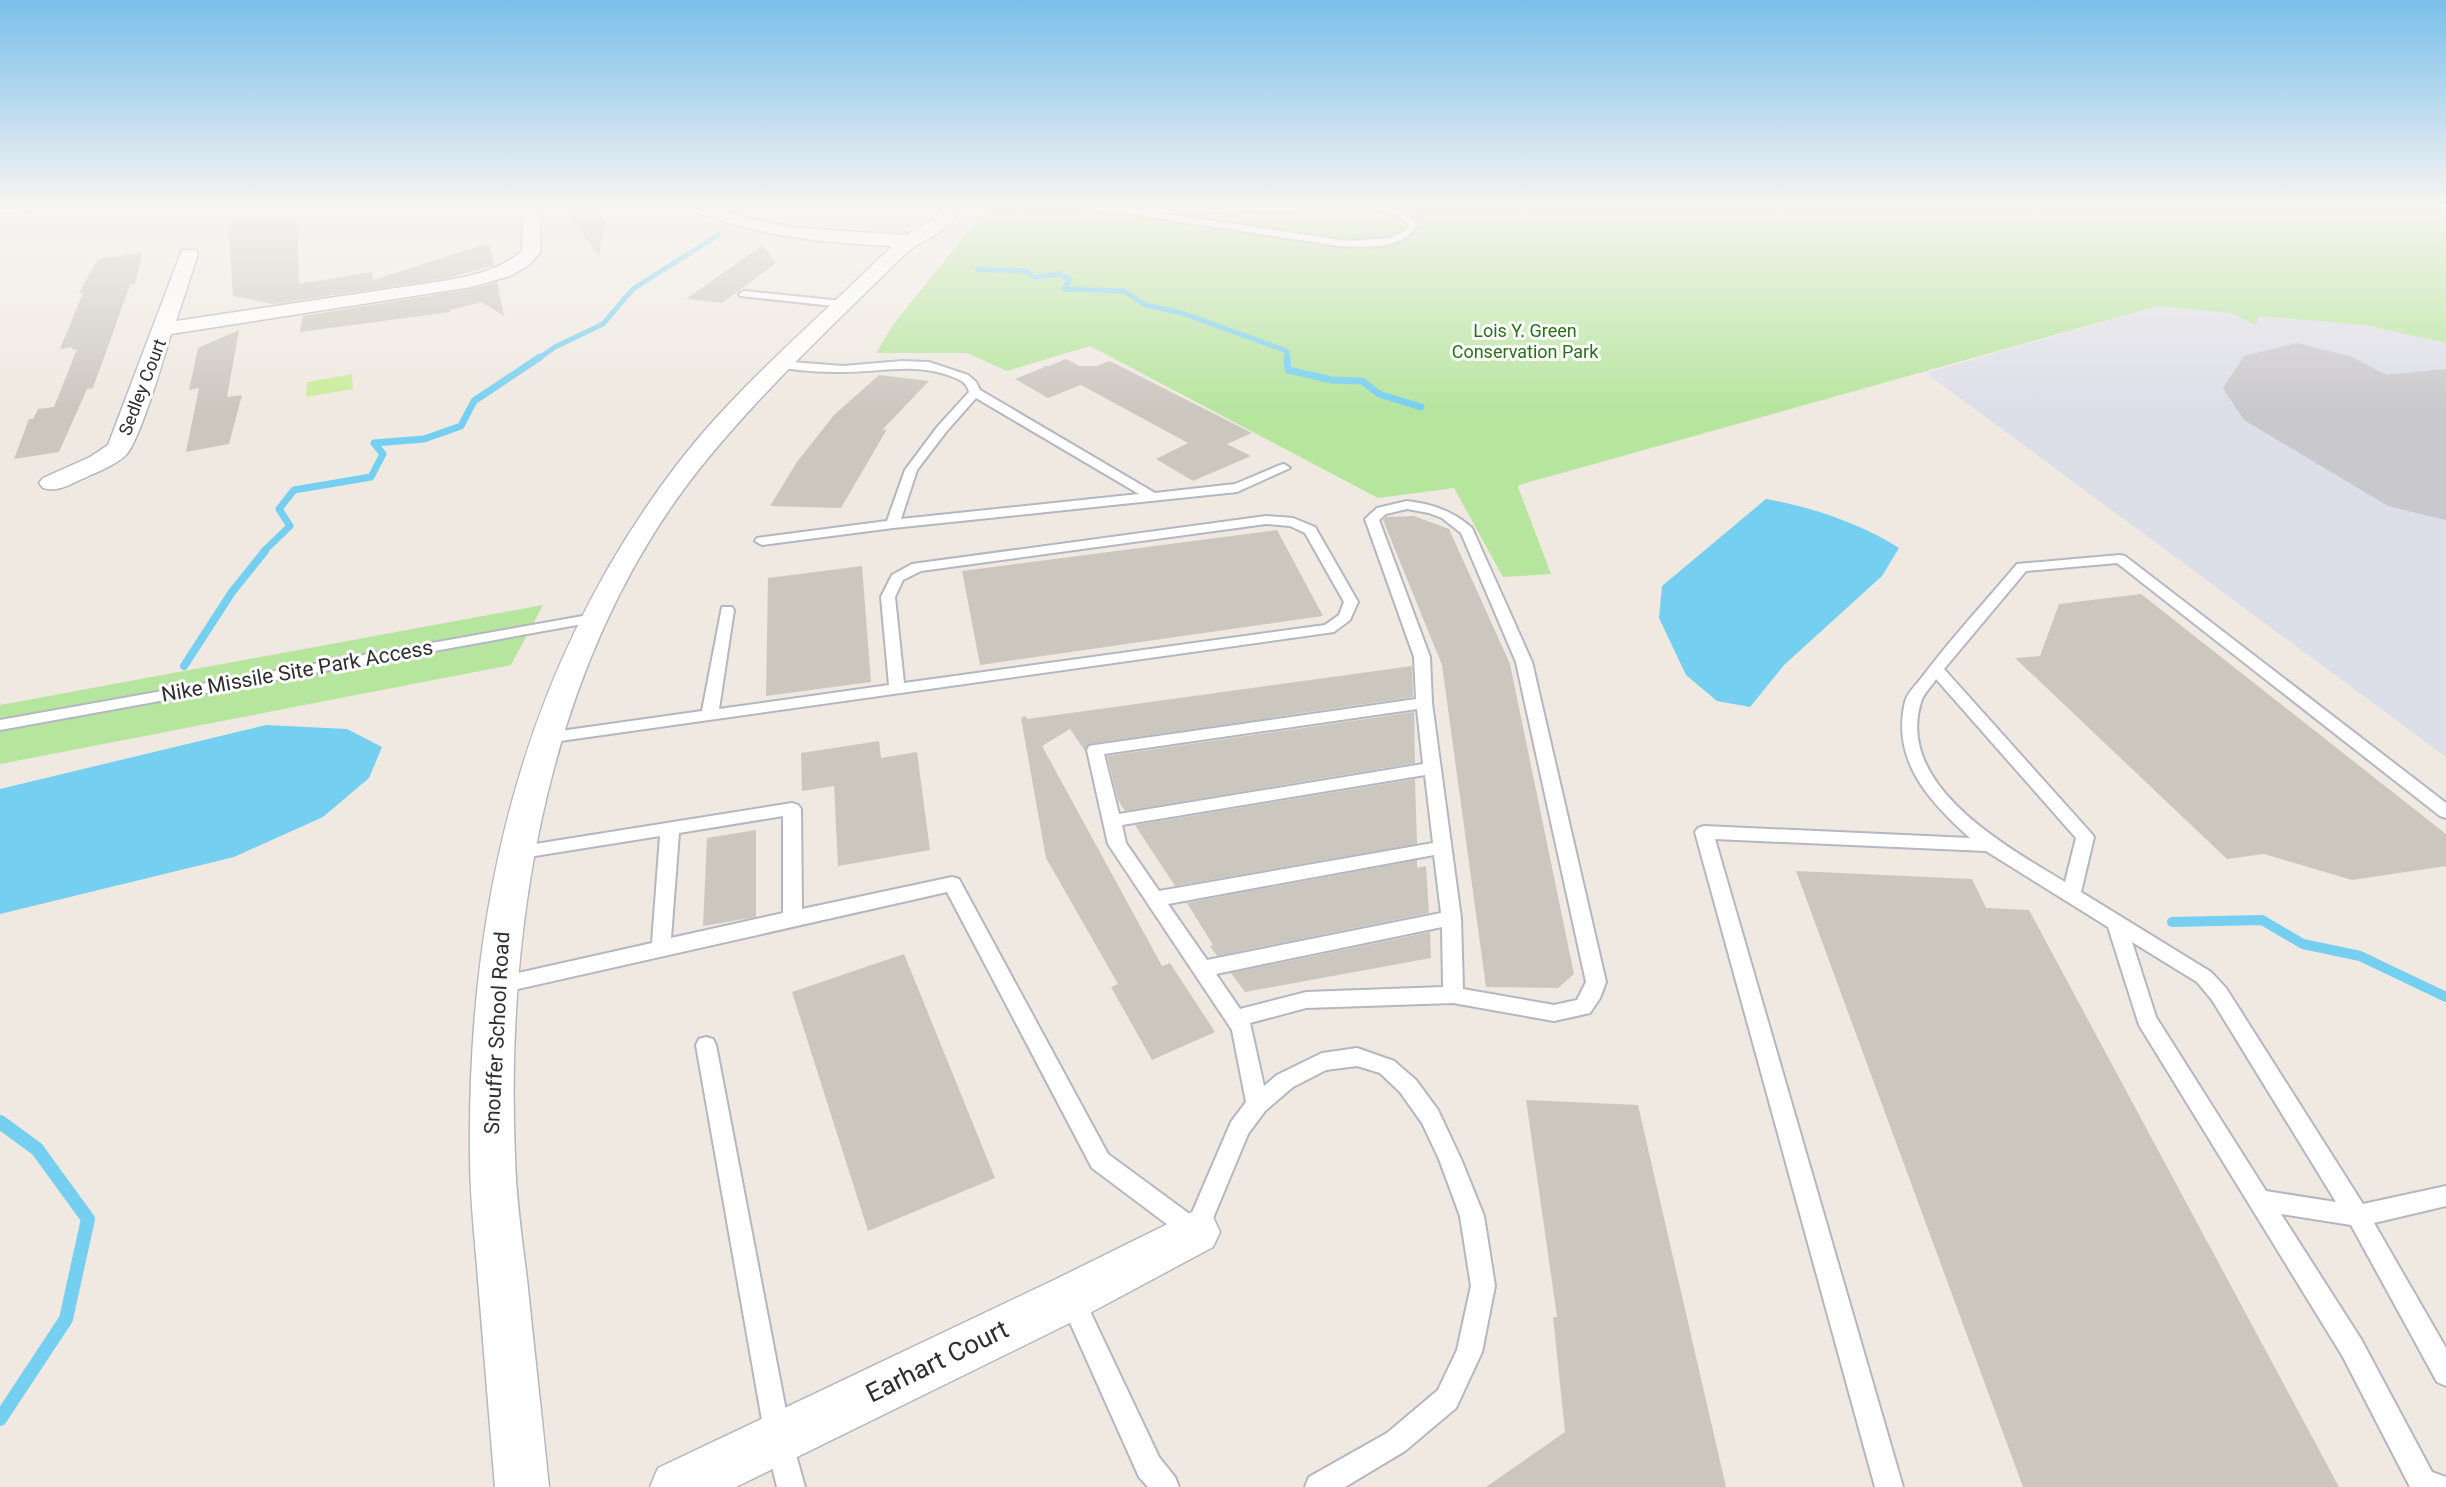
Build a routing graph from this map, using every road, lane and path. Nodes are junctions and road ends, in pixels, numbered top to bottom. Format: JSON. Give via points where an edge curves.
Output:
{"nodes":[{"id":1,"x":183,"y":273,"type":"edge"},
{"id":2,"x":497,"y":273,"type":"edge"},
{"id":3,"x":871,"y":273,"type":"edge"},
{"id":4,"x":744,"y":294,"type":"dead end"},
{"id":5,"x":842,"y":304,"type":"junction"},
{"id":6,"x":164,"y":329,"type":"junction"},
{"id":7,"x":778,"y":364,"type":"junction"},
{"id":8,"x":975,"y":392,"type":"junction"},
{"id":9,"x":1284,"y":468,"type":"dead end"},
{"id":10,"x":52,"y":483,"type":"dead end"},
{"id":11,"x":1153,"y":497,"type":"junction"},
{"id":12,"x":893,"y":524,"type":"junction"},
{"id":13,"x":762,"y":541,"type":"dead end"},
{"id":14,"x":727,"y":610,"type":"dead end"},
{"id":15,"x":594,"y":618,"type":"junction"},
{"id":16,"x":1936,"y":669,"type":"junction"},
{"id":17,"x":897,"y":688,"type":"junction"},
{"id":18,"x":1424,"y":703,"type":"junction"},
{"id":19,"x":710,"y":714,"type":"junction"},
{"id":20,"x":0,"y":725,"type":"edge"},
{"id":21,"x":546,"y":738,"type":"junction"},
{"id":22,"x":1432,"y":768,"type":"junction"},
{"id":23,"x":2446,"y":812,"type":"edge"},
{"id":24,"x":1112,"y":821,"type":"junction"},
{"id":25,"x":670,"y":828,"type":"junction"},
{"id":26,"x":1990,"y":845,"type":"junction"},
{"id":27,"x":1443,"y":847,"type":"junction"},
{"id":28,"x":515,"y":853,"type":"junction"},
{"id":29,"x":2071,"y":894,"type":"junction"},
{"id":30,"x":1155,"y":899,"type":"junction"},
{"id":31,"x":793,"y":918,"type":"junction"},
{"id":32,"x":1450,"y":918,"type":"junction"},
{"id":33,"x":2116,"y":922,"type":"junction"},
{"id":34,"x":661,"y":948,"type":"junction"},
{"id":35,"x":1202,"y":969,"type":"junction"},
{"id":36,"x":496,"y":986,"type":"junction"},
{"id":37,"x":1453,"y":995,"type":"junction"},
{"id":38,"x":1236,"y":1018,"type":"junction"},
{"id":39,"x":706,"y":1045,"type":"dead end"},
{"id":40,"x":1257,"y":1104,"type":"junction"},
{"id":41,"x":2446,"y":1196,"type":"edge"},
{"id":42,"x":2259,"y":1200,"type":"junction"},
{"id":43,"x":2358,"y":1216,"type":"junction"},
{"id":44,"x":1196,"y":1232,"type":"junction"},
{"id":45,"x":1071,"y":1297,"type":"junction"},
{"id":46,"x":2446,"y":1373,"type":"edge"},
{"id":47,"x":778,"y":1437,"type":"junction"},
{"id":48,"x":522,"y":1487,"type":"edge"},
{"id":49,"x":677,"y":1487,"type":"edge"},
{"id":50,"x":791,"y":1487,"type":"edge"},
{"id":51,"x":1165,"y":1487,"type":"edge"},
{"id":52,"x":1319,"y":1487,"type":"edge"},
{"id":53,"x":1889,"y":1487,"type":"edge"},
{"id":54,"x":2438,"y":1487,"type":"edge"}],
"edges":[{"from":1,"to":6,"type":"street","name":"Sedley Court"},
{"from":2,"to":6,"type":"street","via":[[449,286]]},
{"from":3,"to":5,"type":"street","name":"Snouffer School Road"},
{"from":4,"to":5,"type":"lane"},
{"from":5,"to":7,"type":"street","name":"Snouffer School Road"},
{"from":6,"to":10,"type":"street","name":"Sedley Court","via":[[118,449]]},
{"from":7,"to":8,"type":"lane","via":[[861,369],[919,363],[969,380]]},
{"from":7,"to":15,"type":"street","name":"Snouffer School Road","via":[[663,501]]},
{"from":8,"to":11,"type":"lane"},
{"from":8,"to":12,"type":"lane","via":[[912,470]]},
{"from":9,"to":11,"type":"lane","via":[[1237,488]]},
{"from":11,"to":12,"type":"lane"},
{"from":12,"to":13,"type":"lane"},
{"from":14,"to":19,"type":"lane"},
{"from":15,"to":20,"type":"lane","name":"Nike Missile Site Park Access"},
{"from":15,"to":21,"type":"street","name":"Snouffer School Road"},
{"from":16,"to":23,"type":"lane","via":[[2022,567],[2120,559]]},
{"from":16,"to":26,"type":"lane","via":[[1913,700],[1909,734],[1919,770],[1951,811]]},
{"from":16,"to":29,"type":"lane","via":[[2085,837]]},
{"from":17,"to":17,"type":"lane","via":[[1329,629],[1344,617],[1351,602],[1310,530],[1293,522],[1266,520],[917,567],[897,578],[888,597]]},
{"from":17,"to":19,"type":"lane"},
{"from":18,"to":22,"type":"lane"},
{"from":18,"to":24,"type":"lane","via":[[1095,750]]},
{"from":18,"to":37,"type":"lane","via":[[1422,657],[1372,519],[1379,511],[1394,506],[1413,505],[1435,511],[1460,523],[1467,531],[1524,662],[1596,982],[1583,1007],[1554,1013]]},
{"from":19,"to":21,"type":"lane"},
{"from":21,"to":28,"type":"street","name":"Snouffer School Road"},
{"from":22,"to":24,"type":"lane"},
{"from":22,"to":27,"type":"lane"},
{"from":24,"to":30,"type":"lane","via":[[1117,844]]},
{"from":25,"to":28,"type":"lane"},
{"from":25,"to":31,"type":"lane","via":[[792,809]]},
{"from":25,"to":34,"type":"lane"},
{"from":26,"to":29,"type":"lane"},
{"from":26,"to":53,"type":"lane","via":[[1704,832]]},
{"from":27,"to":30,"type":"lane"},
{"from":27,"to":32,"type":"lane"},
{"from":28,"to":36,"type":"street","name":"Snouffer School Road"},
{"from":29,"to":33,"type":"lane"},
{"from":30,"to":35,"type":"lane"},
{"from":31,"to":34,"type":"lane"},
{"from":31,"to":44,"type":"lane","via":[[951,884],[1100,1161]]},
{"from":32,"to":35,"type":"lane"},
{"from":32,"to":37,"type":"lane"},
{"from":33,"to":42,"type":"lane","via":[[2146,1018]]},
{"from":33,"to":43,"type":"lane","via":[[2204,977],[2219,994]]},
{"from":34,"to":36,"type":"lane"},
{"from":35,"to":38,"type":"lane"},
{"from":36,"to":48,"type":"street","name":"Snouffer School Road","via":[[491,1066],[492,1158]]},
{"from":37,"to":38,"type":"lane","via":[[1306,1000]]},
{"from":38,"to":40,"type":"lane","via":[[1242,1028]]},
{"from":39,"to":47,"type":"lane"},
{"from":40,"to":44,"type":"lane","via":[[1239,1129]]},
{"from":40,"to":52,"type":"lane","via":[[1285,1081],[1322,1062],[1357,1057],[1387,1067],[1408,1086],[1430,1117],[1472,1216],[1483,1286],[1469,1352],[1447,1399],[1396,1442]]},
{"from":41,"to":43,"type":"lane"},
{"from":42,"to":43,"type":"lane"},
{"from":42,"to":54,"type":"lane","via":[[2352,1348],[2423,1482]]},
{"from":43,"to":46,"type":"lane"},
{"from":44,"to":45,"type":"street","name":"Earhart Court"},
{"from":45,"to":47,"type":"street","name":"Earhart Court"},
{"from":45,"to":51,"type":"lane","via":[[1149,1467]]},
{"from":47,"to":49,"type":"street","name":"Earhart Court"},
{"from":47,"to":50,"type":"lane"}]}
